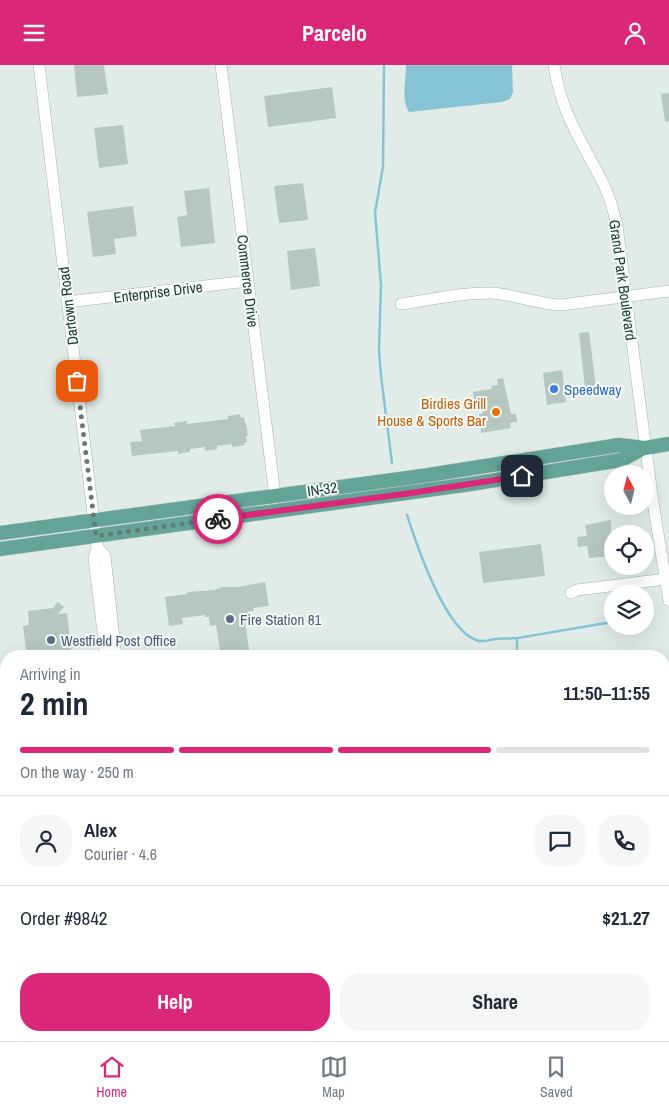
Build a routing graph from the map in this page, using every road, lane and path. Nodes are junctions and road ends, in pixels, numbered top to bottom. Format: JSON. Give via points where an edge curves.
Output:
{"nodes":[{"id":1,"x":39,"y":65,"type":"edge"},
{"id":2,"x":221,"y":65,"type":"edge"},
{"id":3,"x":554,"y":65,"type":"edge"},
{"id":4,"x":248,"y":281,"type":"junction"},
{"id":5,"x":669,"y":291,"type":"edge"},
{"id":6,"x":626,"y":297,"type":"junction"},
{"id":7,"x":68,"y":302,"type":"junction"},
{"id":8,"x":401,"y":304,"type":"dead end"},
{"id":9,"x":669,"y":444,"type":"edge"},
{"id":10,"x":645,"y":448,"type":"junction"},
{"id":11,"x":274,"y":496,"type":"junction"},
{"id":12,"x":94,"y":520,"type":"junction"},
{"id":13,"x":0,"y":533,"type":"edge"},
{"id":14,"x":96,"y":541,"type":"junction"},
{"id":15,"x":0,"y":549,"type":"edge"},
{"id":16,"x":667,"y":575,"type":"edge"},
{"id":17,"x":571,"y":593,"type":"dead end"},
{"id":18,"x":669,"y":601,"type":"edge"},
{"id":19,"x":105,"y":650,"type":"edge"},
{"id":20,"x":115,"y":650,"type":"edge"}],
"edges":[{"from":1,"to":7,"type":"street","name":"Dartown Road"},
{"from":2,"to":4,"type":"street","name":"Commerce Drive"},
{"from":3,"to":6,"type":"street","name":"Grand Park Boulevard","via":[[568,117],[605,186],[612,207]]},
{"from":4,"to":7,"type":"street","name":"Enterprise Drive"},
{"from":4,"to":11,"type":"street","name":"Commerce Drive"},
{"from":5,"to":6,"type":"street"},
{"from":6,"to":8,"type":"street","via":[[561,305],[502,294],[476,293]]},
{"from":6,"to":10,"type":"street","name":"Grand Park Boulevard"},
{"from":7,"to":12,"type":"street","name":"Dartown Road"},
{"from":9,"to":10,"type":"main road","name":"IN-32"},
{"from":10,"to":11,"type":"main road","name":"IN-32","via":[[619,445]]},
{"from":10,"to":14,"type":"main road","name":"IN-32","via":[[621,460]]},
{"from":10,"to":16,"type":"street","name":"Grand Park Boulevard"},
{"from":11,"to":12,"type":"main road","name":"IN-32"},
{"from":12,"to":13,"type":"main road","name":"IN-32"},
{"from":12,"to":14,"type":"street","name":"Dartown Road"},
{"from":14,"to":15,"type":"main road","name":"IN-32"},
{"from":14,"to":19,"type":"street","name":"Dartown Road","via":[[94,558]]},
{"from":14,"to":20,"type":"street","name":"Dartown Road","via":[[105,556]]},
{"from":16,"to":17,"type":"street"},
{"from":16,"to":18,"type":"street","name":"Grand Park Boulevard"}]}
